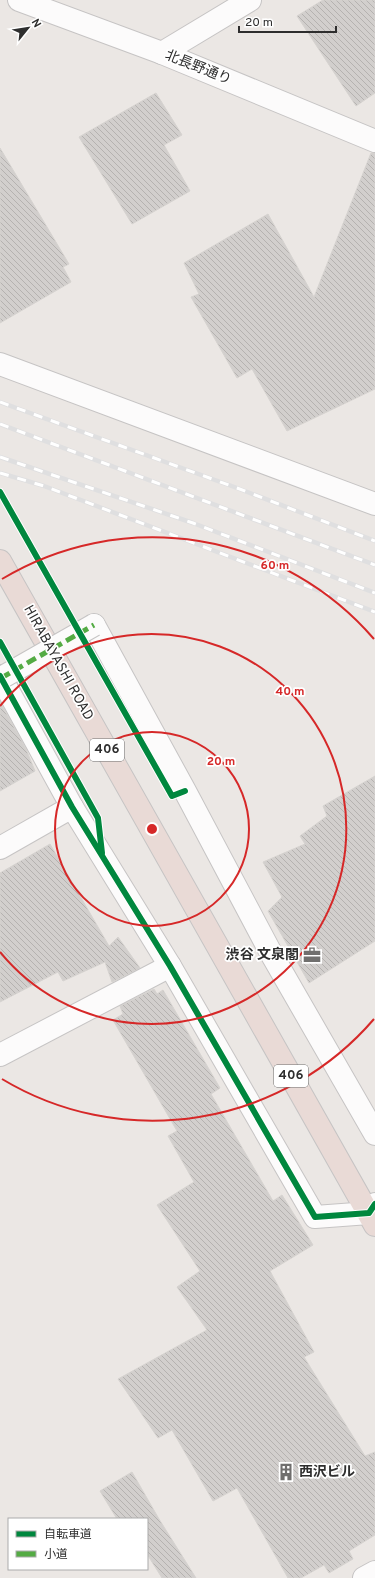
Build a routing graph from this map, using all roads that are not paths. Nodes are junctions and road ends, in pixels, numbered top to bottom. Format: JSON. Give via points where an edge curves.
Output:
{"nodes":[{"id":1,"x":19,"y":0,"type":"edge"},
{"id":2,"x":250,"y":0,"type":"edge"},
{"id":3,"x":162,"y":53,"type":"junction"},
{"id":4,"x":375,"y":141,"type":"edge"},
{"id":5,"x":0,"y":364,"type":"edge"},
{"id":6,"x":375,"y":504,"type":"edge"},
{"id":7,"x":0,"y":561,"type":"edge"},
{"id":8,"x":1,"y":677,"type":"edge"},
{"id":9,"x":72,"y":807,"type":"junction"},
{"id":10,"x":0,"y":848,"type":"edge"},
{"id":11,"x":170,"y":966,"type":"junction"},
{"id":12,"x":0,"y":1055,"type":"edge"},
{"id":13,"x":375,"y":1134,"type":"edge"},
{"id":14,"x":373,"y":1214,"type":"edge"},
{"id":15,"x":375,"y":1572,"type":"edge"},
{"id":16,"x":364,"y":1578,"type":"edge"}],
"edges":[{"from":1,"to":3,"type":"street","name":"北長野通り"},
{"from":2,"to":3,"type":"street"},
{"from":3,"to":4,"type":"street","name":"北長野通り"},
{"from":5,"to":6,"type":"street"},
{"from":7,"to":14,"type":"highway","name":"HIRABAYASHI ROAD","number":"406"},
{"from":8,"to":9,"type":"street"},
{"from":8,"to":13,"type":"street","bridge":true,"via":[[94,625],[272,955]]},
{"from":9,"to":10,"type":"street"},
{"from":9,"to":11,"type":"street"},
{"from":11,"to":12,"type":"street"},
{"from":11,"to":14,"type":"street","via":[[315,1217]]},
{"from":15,"to":16,"type":"street"}]}
